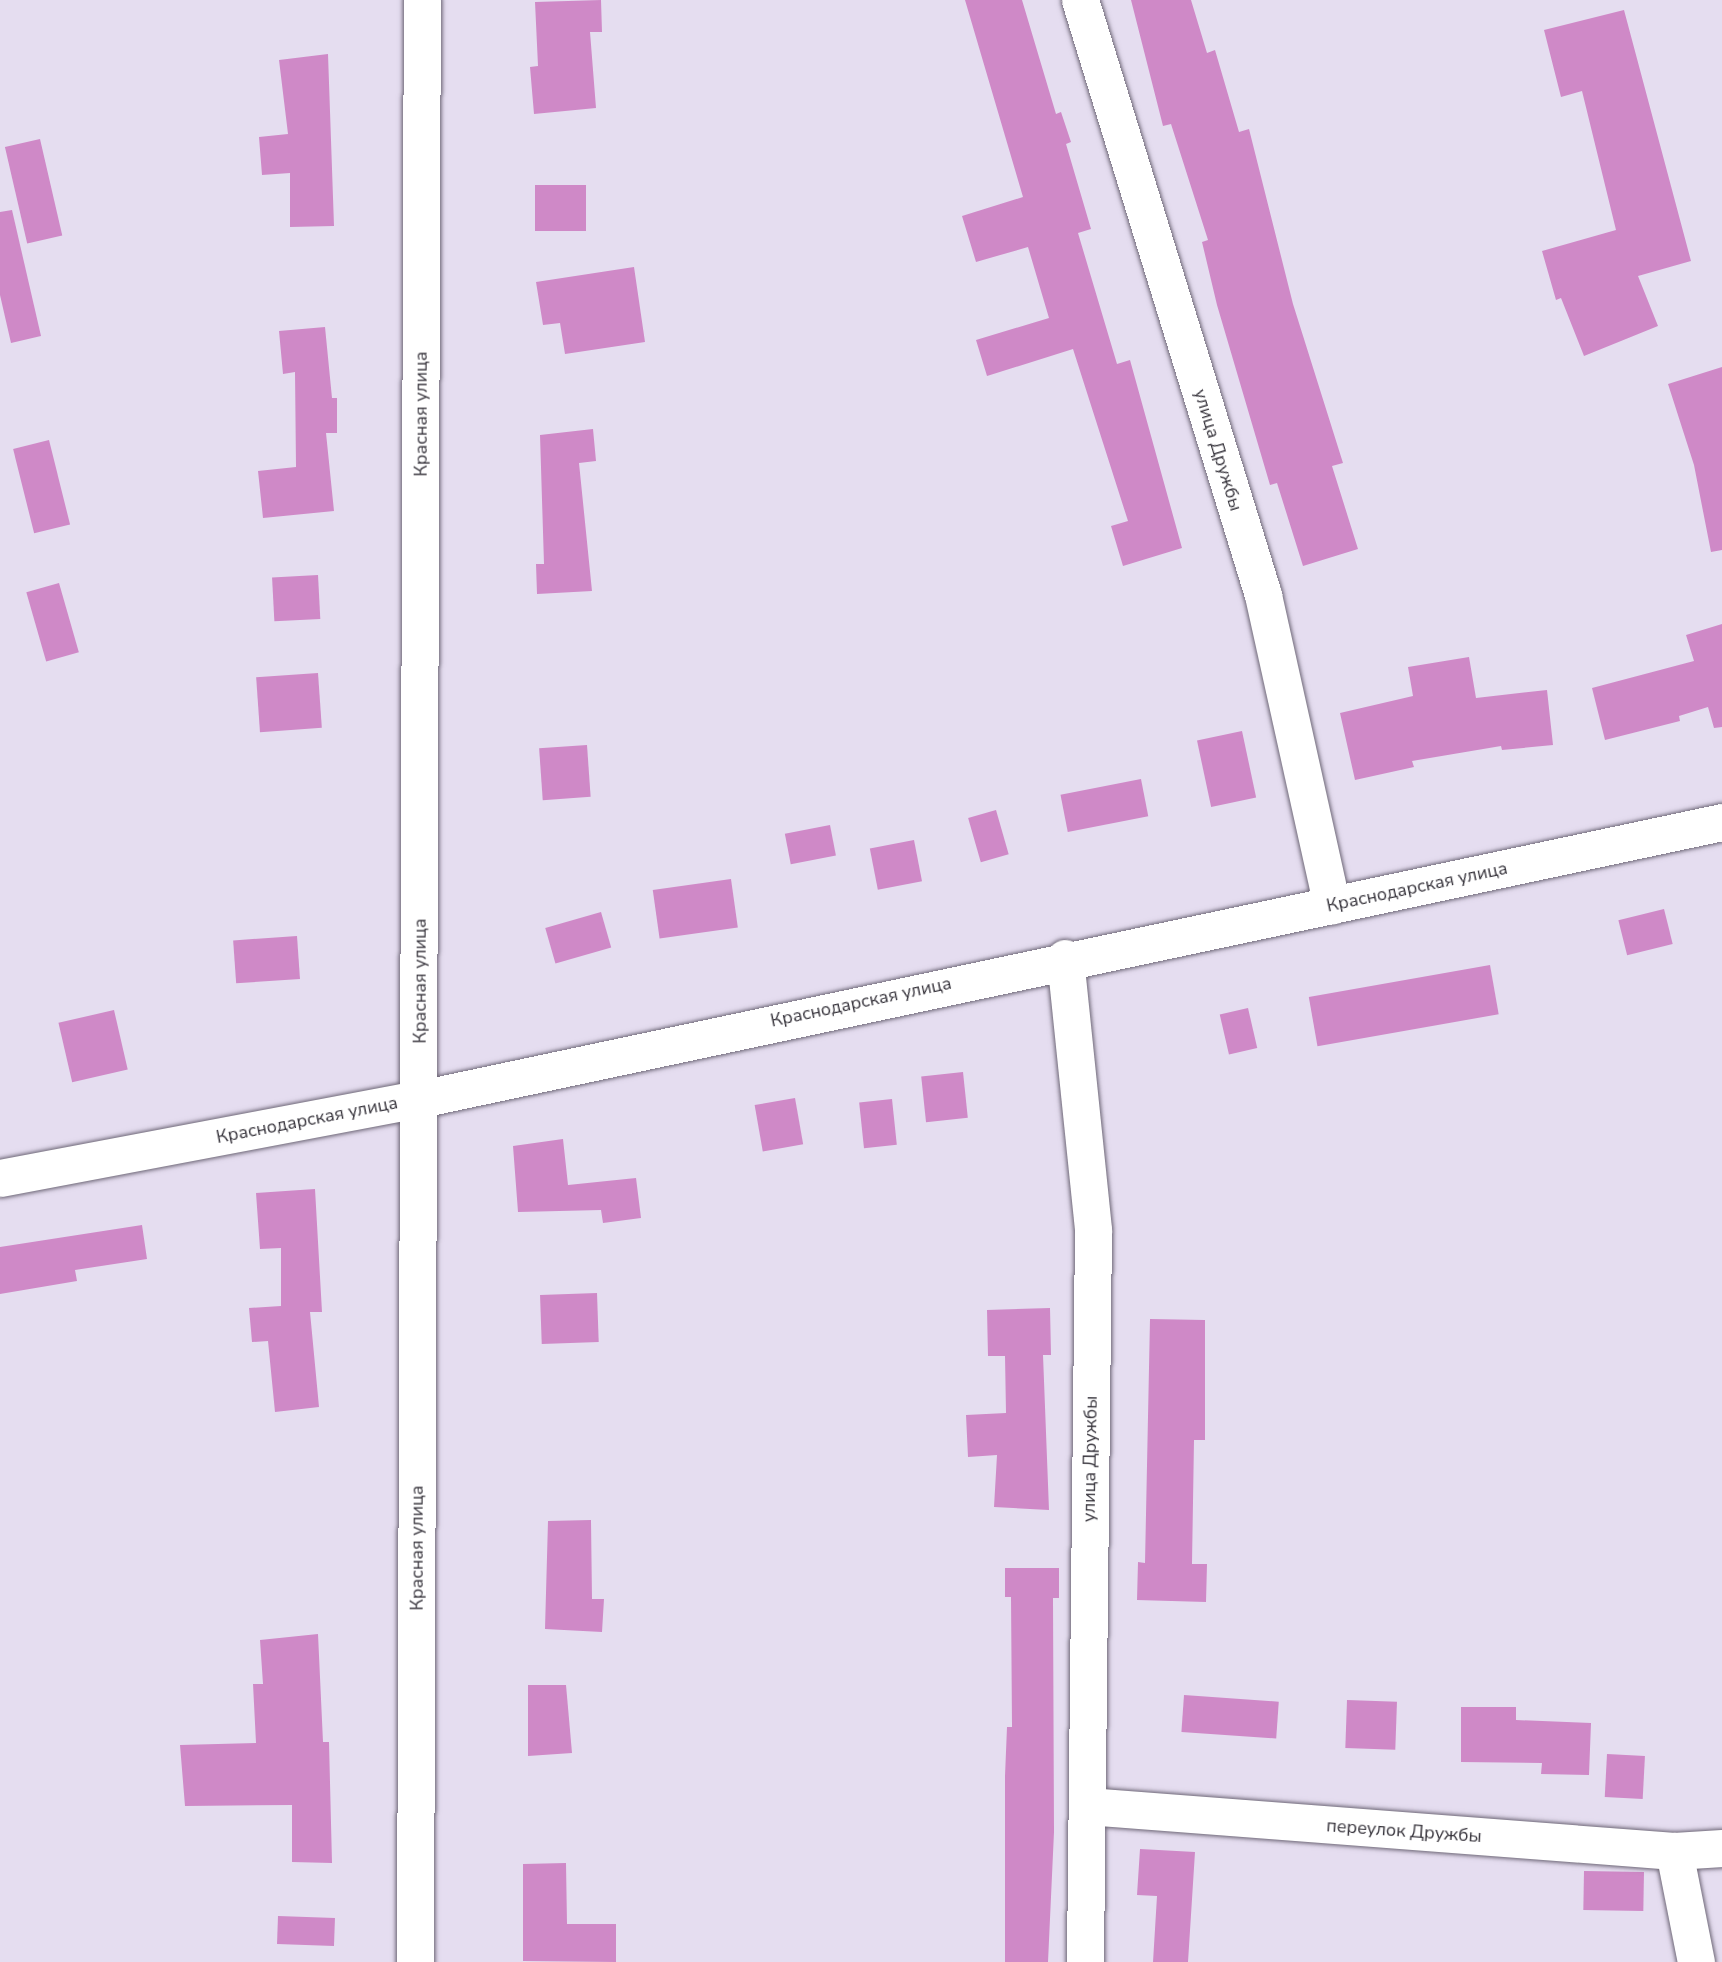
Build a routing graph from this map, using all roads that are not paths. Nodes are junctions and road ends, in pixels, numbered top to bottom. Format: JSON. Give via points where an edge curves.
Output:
{"nodes":[{"id":1,"x":422,"y":0,"type":"edge"},
{"id":2,"x":1080,"y":0,"type":"edge"},
{"id":3,"x":1722,"y":822,"type":"edge"},
{"id":4,"x":1332,"y":905,"type":"junction"},
{"id":5,"x":1065,"y":958,"type":"junction"},
{"id":6,"x":419,"y":1099,"type":"junction"},
{"id":7,"x":0,"y":1178,"type":"edge"},
{"id":8,"x":1087,"y":1806,"type":"junction"},
{"id":9,"x":1722,"y":1848,"type":"edge"},
{"id":10,"x":1674,"y":1851,"type":"junction"},
{"id":11,"x":415,"y":1962,"type":"edge"},
{"id":12,"x":1085,"y":1962,"type":"edge"},
{"id":13,"x":1696,"y":1962,"type":"edge"}],
"edges":[{"from":1,"to":6,"type":"street","name":"Красная улица"},
{"from":2,"to":4,"type":"street","name":"улица Дружбы","via":[[1263,595]]},
{"from":3,"to":4,"type":"street","name":"Краснодарская улица"},
{"from":4,"to":5,"type":"street","name":"Краснодарская улица"},
{"from":5,"to":6,"type":"street","name":"Краснодарская улица"},
{"from":5,"to":8,"type":"street","name":"улица Дружбы","via":[[1093,1230]]},
{"from":6,"to":7,"type":"street","name":"Краснодарская улица"},
{"from":6,"to":11,"type":"street","name":"Красная улица"},
{"from":8,"to":10,"type":"street","name":"переулок Дружбы"},
{"from":8,"to":12,"type":"street","name":"улица Дружбы"},
{"from":9,"to":10,"type":"street","name":"переулок Дружбы"},
{"from":10,"to":13,"type":"street"}]}
